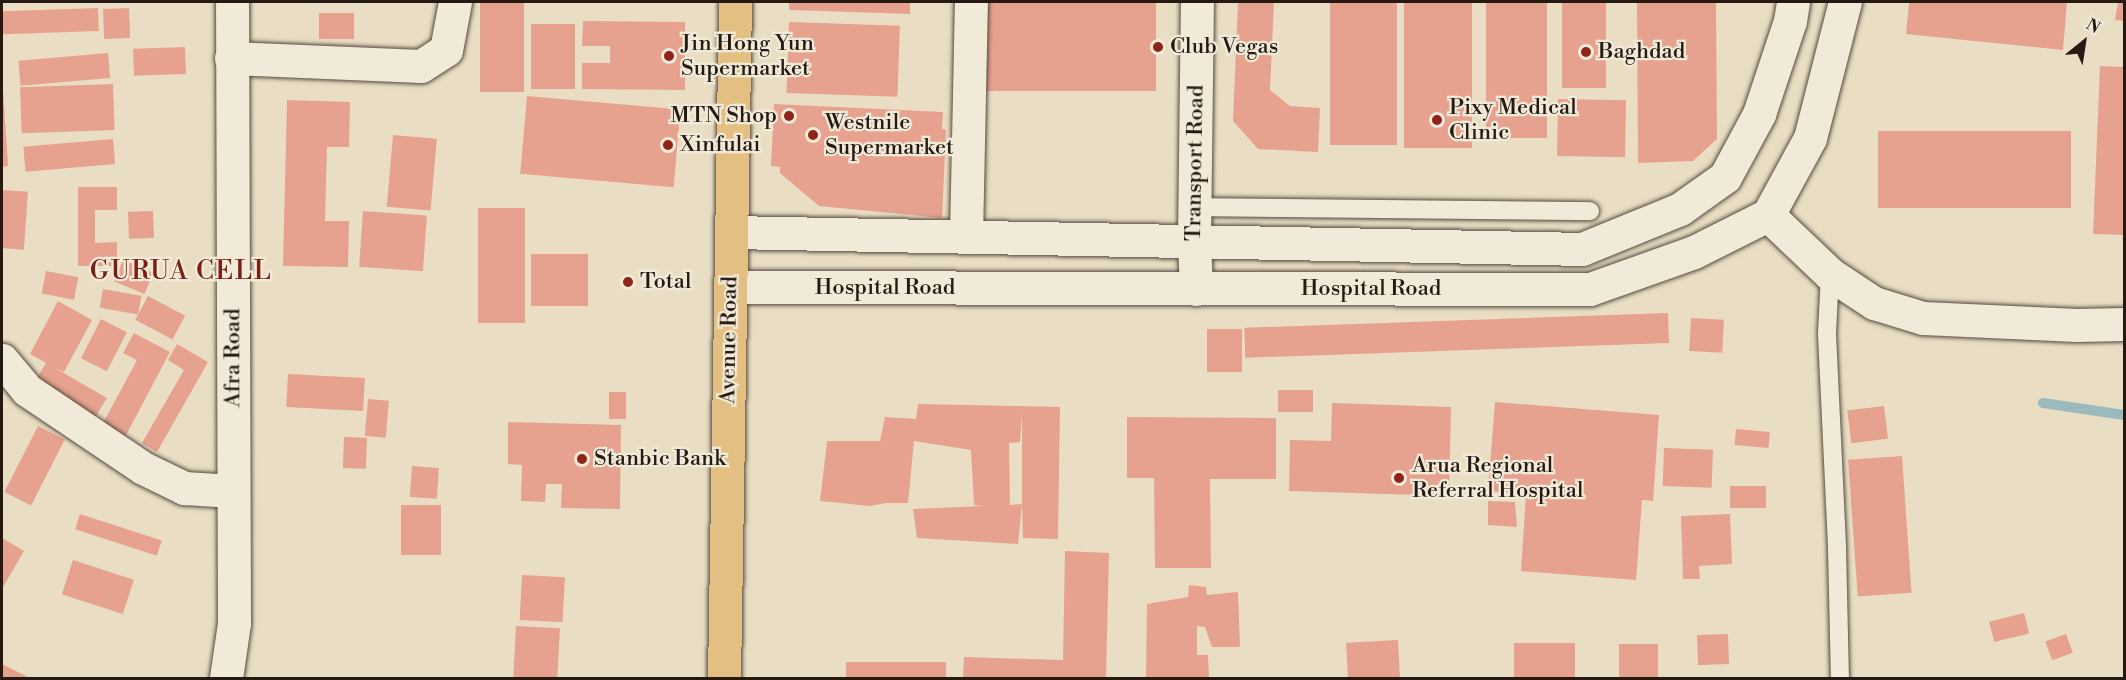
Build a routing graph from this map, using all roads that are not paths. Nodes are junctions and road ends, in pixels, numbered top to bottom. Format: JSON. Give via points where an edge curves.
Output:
{"nodes":[{"id":1,"x":232,"y":2,"type":"edge"},
{"id":2,"x":455,"y":2,"type":"edge"},
{"id":3,"x":735,"y":2,"type":"edge"},
{"id":4,"x":971,"y":2,"type":"edge"},
{"id":5,"x":1197,"y":2,"type":"edge"},
{"id":6,"x":1793,"y":2,"type":"edge"},
{"id":7,"x":1845,"y":2,"type":"edge"},
{"id":8,"x":231,"y":58,"type":"junction"},
{"id":9,"x":1194,"y":207,"type":"junction"},
{"id":10,"x":1590,"y":211,"type":"dead end"},
{"id":11,"x":1768,"y":215,"type":"junction"},
{"id":12,"x":731,"y":232,"type":"junction"},
{"id":13,"x":966,"y":237,"type":"junction"},
{"id":14,"x":1194,"y":241,"type":"junction"},
{"id":15,"x":1830,"y":274,"type":"junction"},
{"id":16,"x":730,"y":287,"type":"junction"},
{"id":17,"x":1196,"y":289,"type":"junction"},
{"id":18,"x":2124,"y":324,"type":"edge"},
{"id":19,"x":2,"y":360,"type":"edge"},
{"id":20,"x":233,"y":491,"type":"junction"},
{"id":21,"x":226,"y":678,"type":"edge"},
{"id":22,"x":724,"y":678,"type":"edge"},
{"id":23,"x":1840,"y":678,"type":"edge"}],
"edges":[{"from":1,"to":8,"type":"main road","name":"Afra Road"},
{"from":2,"to":8,"type":"main road","via":[[446,50],[421,66]]},
{"from":3,"to":12,"type":"main road","name":"Avenue Road"},
{"from":4,"to":13,"type":"main road"},
{"from":5,"to":9,"type":"main road","name":"Transport Road"},
{"from":6,"to":14,"type":"main road","name":"Hospital Road","via":[[1759,114],[1725,177],[1680,209],[1582,249]]},
{"from":7,"to":11,"type":"main road","via":[[1810,138]]},
{"from":8,"to":20,"type":"main road","name":"Afra Road"},
{"from":9,"to":10,"type":"lane"},
{"from":9,"to":14,"type":"main road","name":"Transport Road"},
{"from":11,"to":15,"type":"main road"},
{"from":11,"to":17,"type":"main road","name":"Hospital Road","via":[[1694,252],[1590,289]]},
{"from":12,"to":13,"type":"main road","name":"Hospital Road"},
{"from":12,"to":16,"type":"main road","name":"Avenue Road"},
{"from":13,"to":14,"type":"main road","name":"Hospital Road"},
{"from":14,"to":17,"type":"main road","name":"Transport Road"},
{"from":15,"to":18,"type":"main road","via":[[1874,303],[1923,318]]},
{"from":15,"to":23,"type":"lane","via":[[1827,334]]},
{"from":16,"to":17,"type":"main road","name":"Hospital Road"},
{"from":16,"to":22,"type":"main road","name":"Avenue Road"},
{"from":19,"to":20,"type":"main road","via":[[27,390],[143,468],[184,488]]},
{"from":20,"to":21,"type":"main road","name":"Afra Road","via":[[234,623]]}]}
